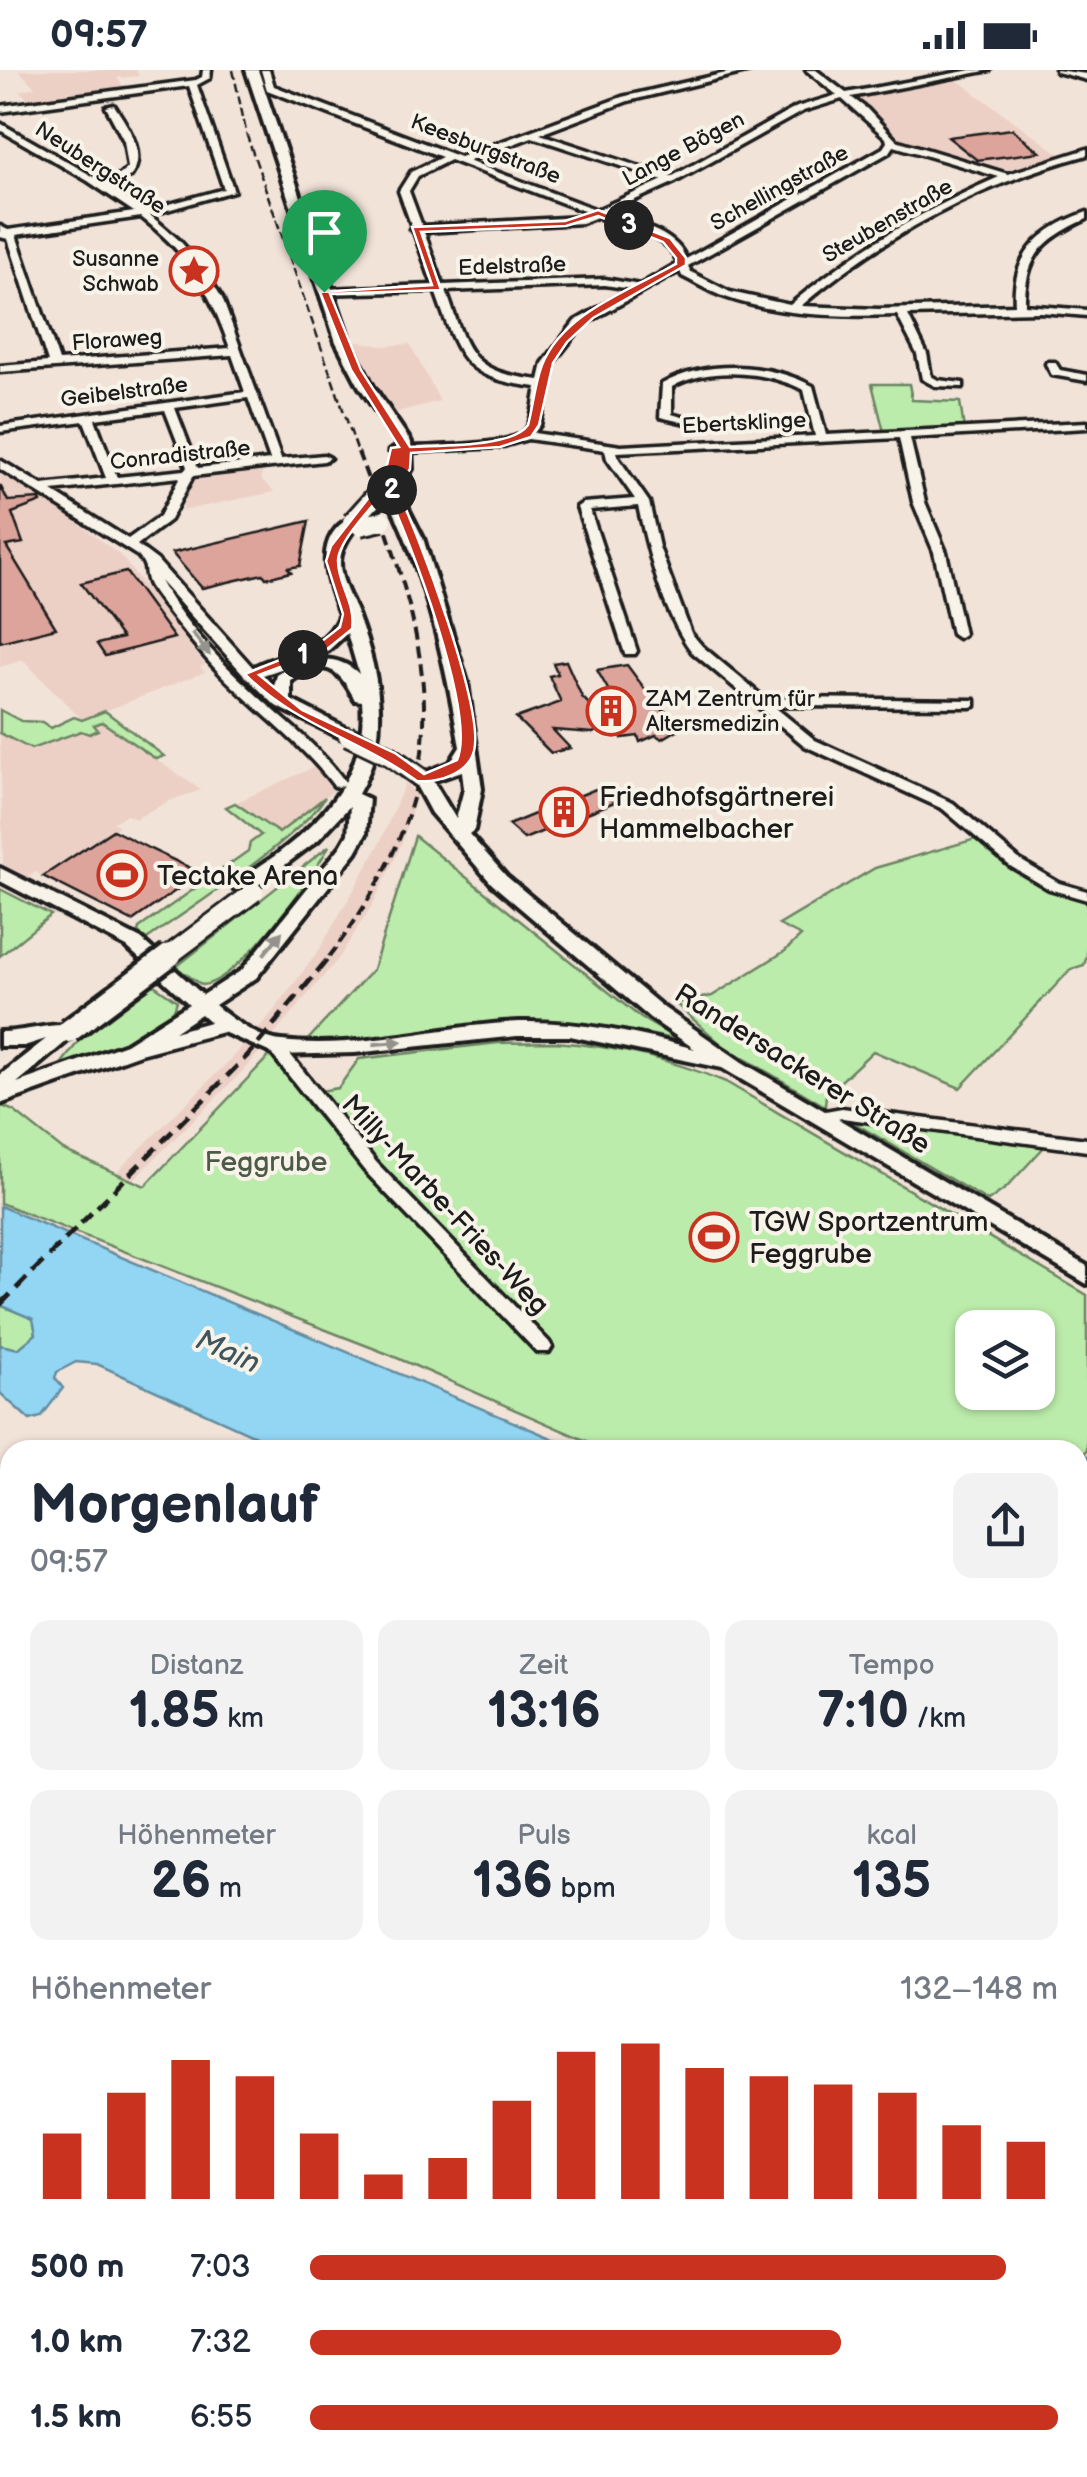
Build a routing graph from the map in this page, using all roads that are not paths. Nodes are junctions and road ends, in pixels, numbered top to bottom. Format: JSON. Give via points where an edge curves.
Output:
{"nodes":[{"id":1,"x":207,"y":70,"type":"edge"},
{"id":2,"x":244,"y":70,"type":"edge"},
{"id":3,"x":252,"y":70,"type":"edge"},
{"id":4,"x":265,"y":70,"type":"edge"},
{"id":5,"x":700,"y":70,"type":"edge"},
{"id":6,"x":750,"y":70,"type":"edge"},
{"id":7,"x":810,"y":70,"type":"edge"},
{"id":8,"x":922,"y":70,"type":"edge"},
{"id":9,"x":986,"y":70,"type":"edge"},
{"id":10,"x":1060,"y":70,"type":"edge"},
{"id":11,"x":936,"y":77,"type":"junction"},
{"id":12,"x":1087,"y":77,"type":"edge"},
{"id":13,"x":713,"y":78,"type":"junction"},
{"id":14,"x":192,"y":82,"type":"junction"},
{"id":15,"x":270,"y":88,"type":"junction"},
{"id":16,"x":842,"y":96,"type":"junction"},
{"id":17,"x":111,"y":107,"type":"dead end"},
{"id":18,"x":0,"y":109,"type":"edge"},
{"id":19,"x":0,"y":126,"type":"edge"},
{"id":20,"x":528,"y":134,"type":"junction"},
{"id":21,"x":891,"y":140,"type":"junction"},
{"id":22,"x":1087,"y":152,"type":"edge"},
{"id":23,"x":279,"y":158,"type":"junction"},
{"id":24,"x":456,"y":158,"type":"junction"},
{"id":25,"x":1008,"y":177,"type":"junction"},
{"id":26,"x":672,"y":180,"type":"junction"},
{"id":27,"x":97,"y":185,"type":"junction"},
{"id":28,"x":598,"y":213,"type":"junction"},
{"id":29,"x":144,"y":214,"type":"junction"},
{"id":30,"x":1087,"y":215,"type":"edge"},
{"id":31,"x":415,"y":229,"type":"junction"},
{"id":32,"x":2,"y":232,"type":"edge"},
{"id":33,"x":681,"y":265,"type":"junction"},
{"id":34,"x":438,"y":288,"type":"junction"},
{"id":35,"x":641,"y":288,"type":"junction"},
{"id":36,"x":324,"y":292,"type":"junction"},
{"id":37,"x":1020,"y":306,"type":"junction"},
{"id":38,"x":793,"y":308,"type":"junction"},
{"id":39,"x":900,"y":310,"type":"junction"},
{"id":40,"x":1087,"y":313,"type":"edge"},
{"id":41,"x":238,"y":351,"type":"junction"},
{"id":42,"x":54,"y":364,"type":"junction"},
{"id":43,"x":0,"y":369,"type":"edge"},
{"id":44,"x":1054,"y":371,"type":"dead end"},
{"id":45,"x":1087,"y":378,"type":"edge"},
{"id":46,"x":542,"y":384,"type":"junction"},
{"id":47,"x":958,"y":385,"type":"dead end"},
{"id":48,"x":253,"y":394,"type":"junction"},
{"id":49,"x":169,"y":406,"type":"junction"},
{"id":50,"x":88,"y":416,"type":"junction"},
{"id":51,"x":686,"y":420,"type":"dead end"},
{"id":52,"x":1087,"y":426,"type":"edge"},
{"id":53,"x":0,"y":429,"type":"edge"},
{"id":54,"x":527,"y":435,"type":"junction"},
{"id":55,"x":904,"y":436,"type":"junction"},
{"id":56,"x":821,"y":438,"type":"junction"},
{"id":57,"x":611,"y":449,"type":"junction"},
{"id":58,"x":400,"y":450,"type":"junction"},
{"id":59,"x":324,"y":458,"type":"dead end"},
{"id":60,"x":276,"y":461,"type":"junction"},
{"id":61,"x":0,"y":464,"type":"edge"},
{"id":62,"x":188,"y":474,"type":"junction"},
{"id":63,"x":113,"y":482,"type":"junction"},
{"id":64,"x":40,"y":489,"type":"junction"},
{"id":65,"x":382,"y":502,"type":"junction"},
{"id":66,"x":644,"y":502,"type":"junction"},
{"id":67,"x":356,"y":525,"type":"junction"},
{"id":68,"x":411,"y":531,"type":"junction"},
{"id":69,"x":129,"y":544,"type":"junction"},
{"id":70,"x":154,"y":563,"type":"junction"},
{"id":71,"x":348,"y":614,"type":"junction"},
{"id":72,"x":938,"y":634,"type":"dead end"},
{"id":73,"x":630,"y":652,"type":"dead end"},
{"id":74,"x":236,"y":659,"type":"junction"},
{"id":75,"x":281,"y":660,"type":"junction"},
{"id":76,"x":251,"y":674,"type":"junction"},
{"id":77,"x":282,"y":702,"type":"junction"},
{"id":78,"x":970,"y":703,"type":"dead end"},
{"id":79,"x":765,"y":708,"type":"junction"},
{"id":80,"x":469,"y":747,"type":"junction"},
{"id":81,"x":469,"y":773,"type":"junction"},
{"id":82,"x":425,"y":783,"type":"junction"},
{"id":83,"x":347,"y":790,"type":"junction"},
{"id":84,"x":337,"y":810,"type":"junction"},
{"id":85,"x":466,"y":835,"type":"junction"},
{"id":86,"x":0,"y":874,"type":"edge"},
{"id":87,"x":248,"y":890,"type":"junction"},
{"id":88,"x":1087,"y":896,"type":"edge"},
{"id":89,"x":198,"y":1004,"type":"junction"},
{"id":90,"x":225,"y":1025,"type":"junction"},
{"id":91,"x":56,"y":1028,"type":"junction"},
{"id":92,"x":9,"y":1040,"type":"edge"},
{"id":93,"x":283,"y":1048,"type":"junction"},
{"id":94,"x":133,"y":1049,"type":"junction"},
{"id":95,"x":734,"y":1067,"type":"junction"},
{"id":96,"x":0,"y":1071,"type":"edge"},
{"id":97,"x":0,"y":1086,"type":"edge"},
{"id":98,"x":0,"y":1097,"type":"edge"},
{"id":99,"x":820,"y":1117,"type":"junction"},
{"id":100,"x":1087,"y":1146,"type":"edge"},
{"id":101,"x":1087,"y":1276,"type":"edge"},
{"id":102,"x":543,"y":1347,"type":"dead end"}],
"edges":[{"from":1,"to":14,"type":"street","via":[[206,78]]},
{"from":2,"to":58,"type":"main road","via":[[334,344]]},
{"from":3,"to":23,"type":"main road"},
{"from":4,"to":15,"type":"street"},
{"from":5,"to":13,"type":"street"},
{"from":6,"to":13,"type":"street"},
{"from":7,"to":16,"type":"street"},
{"from":8,"to":11,"type":"street"},
{"from":9,"to":11,"type":"street","name":"Lange Bögen"},
{"from":10,"to":12,"type":"street"},
{"from":11,"to":16,"type":"street","name":"Lange Bögen"},
{"from":13,"to":20,"type":"street","via":[[626,99]]},
{"from":14,"to":18,"type":"street"},
{"from":14,"to":29,"type":"street","via":[[230,191]]},
{"from":15,"to":23,"type":"main road","via":[[284,146]]},
{"from":15,"to":24,"type":"street","name":"Keesburgstraße"},
{"from":16,"to":21,"type":"street"},
{"from":16,"to":26,"type":"street","name":"Lange Bögen","via":[[778,119]]},
{"from":17,"to":27,"type":"street","via":[[133,168]]},
{"from":19,"to":27,"type":"street","name":"Neubergstraße"},
{"from":20,"to":24,"type":"street"},
{"from":20,"to":26,"type":"street"},
{"from":21,"to":25,"type":"street"},
{"from":21,"to":33,"type":"street","name":"Schellingstraße","via":[[887,150]]},
{"from":22,"to":25,"type":"street","name":"Steubenstraße"},
{"from":23,"to":36,"type":"main road"},
{"from":24,"to":28,"type":"street","name":"Keesburgstraße"},
{"from":24,"to":31,"type":"street","via":[[409,178],[404,191]]},
{"from":25,"to":38,"type":"street","name":"Steubenstraße","via":[[844,264]]},
{"from":26,"to":28,"type":"street","name":"Lange Bögen"},
{"from":27,"to":29,"type":"street","name":"Neubergstraße"},
{"from":28,"to":31,"type":"street","name":"Lange Bögen","via":[[566,224]]},
{"from":28,"to":33,"type":"street","name":"Keesburgstraße","via":[[666,240]]},
{"from":29,"to":32,"type":"street"},
{"from":29,"to":41,"type":"street","name":"Neubergstraße","via":[[208,280]]},
{"from":30,"to":37,"type":"street","via":[[1034,246],[1020,273]]},
{"from":31,"to":34,"type":"street"},
{"from":32,"to":42,"type":"street","via":[[12,238]]},
{"from":33,"to":35,"type":"street","name":"Schellingstraße"},
{"from":33,"to":38,"type":"street","name":"Keesburgstraße","via":[[717,291]]},
{"from":34,"to":35,"type":"street","name":"Edelstraße","via":[[605,282]]},
{"from":34,"to":36,"type":"street","name":"Edelstraße"},
{"from":34,"to":46,"type":"street","via":[[470,364]]},
{"from":35,"to":46,"type":"street","name":"Schellingstraße","via":[[570,331]]},
{"from":36,"to":58,"type":"main road","via":[[356,370],[400,435]]},
{"from":37,"to":39,"type":"street","name":"Keesburgstraße"},
{"from":37,"to":40,"type":"street","name":"Keesburgstraße"},
{"from":38,"to":39,"type":"street","name":"Keesburgstraße"},
{"from":39,"to":47,"type":"street","via":[[926,377]]},
{"from":41,"to":42,"type":"street","name":"Floraweg"},
{"from":41,"to":48,"type":"street","name":"Neubergstraße"},
{"from":42,"to":43,"type":"street","name":"Floraweg"},
{"from":44,"to":45,"type":"street"},
{"from":46,"to":54,"type":"street","name":"Schellingstraße"},
{"from":48,"to":49,"type":"street","name":"Geibelstraße"},
{"from":48,"to":60,"type":"street","name":"Neubergstraße"},
{"from":49,"to":50,"type":"street","name":"Geibelstraße"},
{"from":49,"to":62,"type":"street","via":[[193,467]]},
{"from":50,"to":53,"type":"street","name":"Geibelstraße"},
{"from":50,"to":63,"type":"street"},
{"from":51,"to":56,"type":"street","via":[[666,417],[666,386],[677,377],[762,374],[809,388]]},
{"from":52,"to":55,"type":"street","name":"Ebertsklinge"},
{"from":54,"to":57,"type":"street","name":"Ebertsklinge"},
{"from":54,"to":58,"type":"street","name":"Ebertsklinge","via":[[500,444]]},
{"from":55,"to":56,"type":"street","name":"Ebertsklinge"},
{"from":55,"to":72,"type":"street","via":[[918,502],[964,634]]},
{"from":56,"to":57,"type":"street","name":"Ebertsklinge"},
{"from":57,"to":66,"type":"street"},
{"from":58,"to":65,"type":"main road"},
{"from":59,"to":60,"type":"street","name":"Conradistraße"},
{"from":60,"to":62,"type":"street","name":"Conradistraße"},
{"from":61,"to":64,"type":"street","name":"Randersackerer Straße"},
{"from":62,"to":63,"type":"street","name":"Conradistraße"},
{"from":62,"to":69,"type":"street","via":[[160,528]]},
{"from":63,"to":64,"type":"street","name":"Conradistraße"},
{"from":64,"to":69,"type":"street","name":"Randersackerer Straße"},
{"from":65,"to":67,"type":"main road","bridge":true},
{"from":65,"to":67,"type":"main road","bridge":true},
{"from":65,"to":68,"type":"main road"},
{"from":65,"to":68,"type":"main road"},
{"from":66,"to":73,"type":"street","via":[[584,507]]},
{"from":66,"to":79,"type":"street","via":[[652,547],[685,633]]},
{"from":67,"to":71,"type":"main road","via":[[343,532],[332,561]]},
{"from":67,"to":83,"type":"main road","via":[[345,548],[345,578],[374,652],[385,735],[374,773]]},
{"from":68,"to":80,"type":"main road","via":[[458,682]]},
{"from":69,"to":70,"type":"street","name":"Randersackerer Straße"},
{"from":70,"to":74,"type":"street","name":"Randersackerer Straße"},
{"from":70,"to":83,"type":"street","one_way":true,"via":[[154,583],[208,653]]},
{"from":71,"to":75,"type":"main road","via":[[346,629],[331,642]]},
{"from":71,"to":84,"type":"main road","via":[[366,662],[372,730],[366,763]]},
{"from":74,"to":75,"type":"main road"},
{"from":74,"to":76,"type":"street","name":"Randersackerer Straße"},
{"from":75,"to":76,"type":"main road"},
{"from":76,"to":77,"type":"main road","name":"Randersackerer Straße"},
{"from":77,"to":82,"type":"main road","name":"Randersackerer Straße","bridge":true,"via":[[390,756]]},
{"from":77,"to":83,"type":"main road","via":[[283,679],[300,668],[338,666],[356,675],[360,739]]},
{"from":78,"to":79,"type":"street","via":[[786,702]]},
{"from":79,"to":88,"type":"street","via":[[810,743],[948,806],[1015,864]]},
{"from":80,"to":81,"type":"main road"},
{"from":80,"to":82,"type":"main road","via":[[463,762]]},
{"from":81,"to":82,"type":"main road"},
{"from":81,"to":85,"type":"main road"},
{"from":82,"to":85,"type":"main road","name":"Randersackerer Straße","via":[[437,809]]},
{"from":83,"to":84,"type":"main road"},
{"from":83,"to":87,"type":"main road","via":[[323,838]]},
{"from":89,"to":83,"type":"main road","one_way":true,"via":[[249,974],[338,862],[357,834]]},
{"from":84,"to":87,"type":"main road"},
{"from":85,"to":95,"type":"main road","name":"Randersackerer Straße","via":[[499,880],[658,1014]]},
{"from":86,"to":89,"type":"main road","via":[[134,943]]},
{"from":87,"to":91,"type":"main road"},
{"from":87,"to":97,"type":"main road","bridge":true},
{"from":89,"to":90,"type":"main road"},
{"from":89,"to":94,"type":"main road"},
{"from":90,"to":93,"type":"main road"},
{"from":90,"to":94,"type":"main road"},
{"from":91,"to":92,"type":"main road"},
{"from":91,"to":96,"type":"main road"},
{"from":93,"to":95,"type":"main road","one_way":true,"via":[[570,1030]]},
{"from":93,"to":102,"type":"street","name":"Milly-Marbe-Fries-Weg","via":[[318,1108],[383,1184]]},
{"from":94,"to":98,"type":"main road"},
{"from":95,"to":99,"type":"main road","name":"Randersackerer Straße"},
{"from":99,"to":100,"type":"street","via":[[842,1113]]},
{"from":99,"to":101,"type":"main road","name":"Randersackerer Straße"}]}
